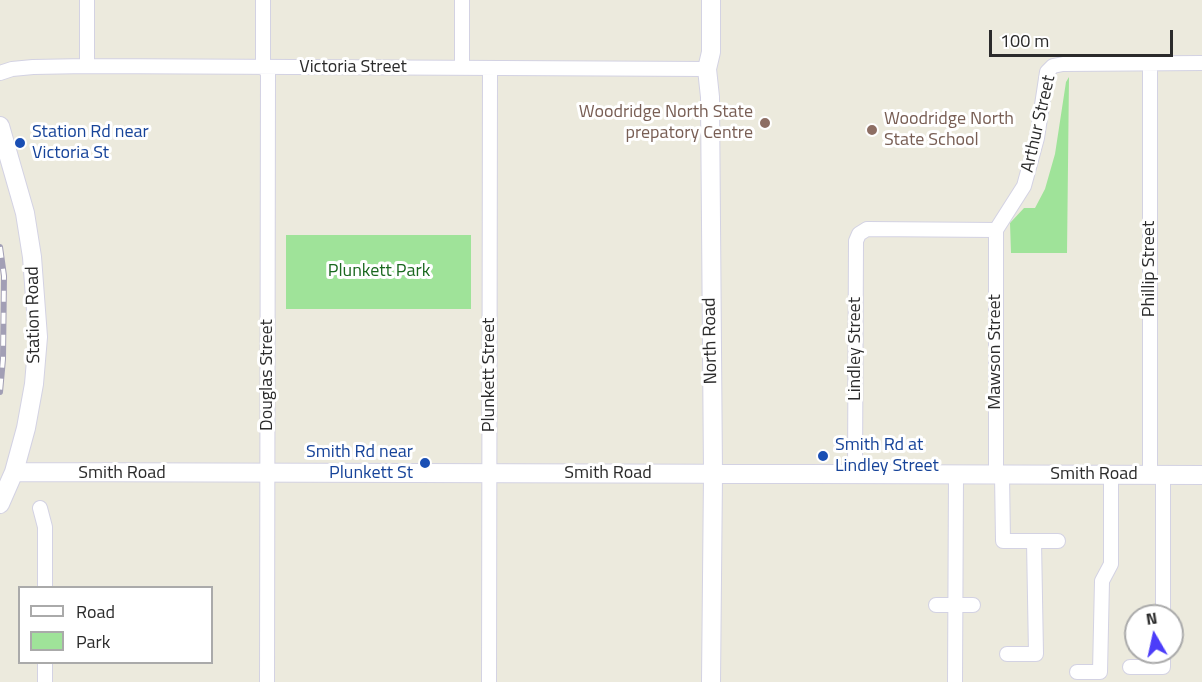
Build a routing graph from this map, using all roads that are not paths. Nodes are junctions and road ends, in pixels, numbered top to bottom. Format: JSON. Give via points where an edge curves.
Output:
{"nodes":[{"id":1,"x":87,"y":0,"type":"edge"},
{"id":2,"x":263,"y":0,"type":"edge"},
{"id":3,"x":462,"y":0,"type":"edge"},
{"id":4,"x":711,"y":0,"type":"edge"},
{"id":5,"x":1150,"y":63,"type":"junction"},
{"id":6,"x":1202,"y":63,"type":"edge"},
{"id":7,"x":87,"y":66,"type":"junction"},
{"id":8,"x":265,"y":68,"type":"junction"},
{"id":9,"x":462,"y":68,"type":"junction"},
{"id":10,"x":490,"y":69,"type":"junction"},
{"id":11,"x":707,"y":69,"type":"junction"},
{"id":12,"x":0,"y":73,"type":"edge"},
{"id":13,"x":0,"y":126,"type":"edge"},
{"id":14,"x":996,"y":230,"type":"junction"},
{"id":15,"x":14,"y":472,"type":"junction"},
{"id":16,"x":268,"y":474,"type":"junction"},
{"id":17,"x":490,"y":474,"type":"junction"},
{"id":18,"x":999,"y":474,"type":"junction"},
{"id":19,"x":713,"y":475,"type":"junction"},
{"id":20,"x":855,"y":475,"type":"junction"},
{"id":21,"x":957,"y":475,"type":"junction"},
{"id":22,"x":1111,"y":475,"type":"junction"},
{"id":23,"x":1157,"y":475,"type":"junction"},
{"id":24,"x":1202,"y":475,"type":"edge"},
{"id":25,"x":0,"y":504,"type":"edge"},
{"id":26,"x":40,"y":508,"type":"dead end"},
{"id":27,"x":1034,"y":541,"type":"junction"},
{"id":28,"x":1058,"y":541,"type":"dead end"},
{"id":29,"x":45,"y":586,"type":"edge"},
{"id":30,"x":1162,"y":604,"type":"edge"},
{"id":31,"x":936,"y":605,"type":"dead end"},
{"id":32,"x":954,"y":605,"type":"junction"},
{"id":33,"x":973,"y":605,"type":"dead end"},
{"id":34,"x":1006,"y":654,"type":"dead end"},
{"id":35,"x":45,"y":664,"type":"edge"},
{"id":36,"x":1163,"y":664,"type":"edge"},
{"id":37,"x":1130,"y":667,"type":"dead end"},
{"id":38,"x":1077,"y":672,"type":"dead end"},
{"id":39,"x":45,"y":682,"type":"edge"},
{"id":40,"x":267,"y":682,"type":"edge"},
{"id":41,"x":489,"y":682,"type":"edge"},
{"id":42,"x":711,"y":682,"type":"edge"},
{"id":43,"x":955,"y":682,"type":"edge"}],
"edges":[{"from":1,"to":7,"type":"street"},
{"from":2,"to":8,"type":"street","name":"Douglas Street"},
{"from":3,"to":9,"type":"street"},
{"from":4,"to":11,"type":"street","name":"North Road","via":[[711,52]]},
{"from":5,"to":6,"type":"street","name":"Arthur Street"},
{"from":5,"to":14,"type":"street","name":"Arthur Street","via":[[1063,64],[1047,72],[1037,138],[1024,186]]},
{"from":5,"to":23,"type":"street","name":"Phillip Street"},
{"from":7,"to":8,"type":"street","name":"Victoria Street"},
{"from":7,"to":12,"type":"street","name":"Victoria Street","via":[[33,67]]},
{"from":8,"to":9,"type":"street","name":"Victoria Street"},
{"from":8,"to":16,"type":"street","name":"Douglas Street"},
{"from":9,"to":10,"type":"street","name":"Victoria Street"},
{"from":10,"to":11,"type":"street","name":"Victoria Street"},
{"from":10,"to":17,"type":"street","name":"Plunkett Street"},
{"from":11,"to":19,"type":"street","name":"North Road"},
{"from":13,"to":15,"type":"street","name":"Station Road","via":[[26,213],[38,327],[34,384]]},
{"from":14,"to":18,"type":"street","name":"Mawson Street"},
{"from":14,"to":20,"type":"street","name":"Lindley Street","via":[[867,229],[860,234],[856,242]]},
{"from":15,"to":16,"type":"street","name":"Smith Road"},
{"from":15,"to":25,"type":"street","name":"Station Road"},
{"from":16,"to":17,"type":"street","name":"Smith Road"},
{"from":16,"to":40,"type":"street","name":"Douglas Street"},
{"from":17,"to":19,"type":"street","name":"Smith Road"},
{"from":17,"to":41,"type":"street","name":"Plunkett Street"},
{"from":18,"to":21,"type":"street","name":"Smith Road"},
{"from":18,"to":22,"type":"street","name":"Smith Road"},
{"from":18,"to":27,"type":"street","name":"Mawson Street","via":[[1003,541]]},
{"from":19,"to":20,"type":"street","name":"Smith Road"},
{"from":19,"to":42,"type":"street","name":"North Road"},
{"from":20,"to":21,"type":"street","name":"Smith Road"},
{"from":21,"to":32,"type":"street"},
{"from":22,"to":23,"type":"street","name":"Smith Road"},
{"from":22,"to":38,"type":"street","via":[[1111,564],[1102,581],[1100,672]]},
{"from":23,"to":24,"type":"street","name":"Smith Road"},
{"from":23,"to":30,"type":"street","name":"Phillip Street"},
{"from":26,"to":29,"type":"street","via":[[45,527]]},
{"from":27,"to":28,"type":"street"},
{"from":27,"to":34,"type":"street","via":[[1036,654]]},
{"from":31,"to":32,"type":"street"},
{"from":32,"to":33,"type":"street"},
{"from":32,"to":43,"type":"street"},
{"from":35,"to":39,"type":"street"},
{"from":36,"to":37,"type":"street"}]}
